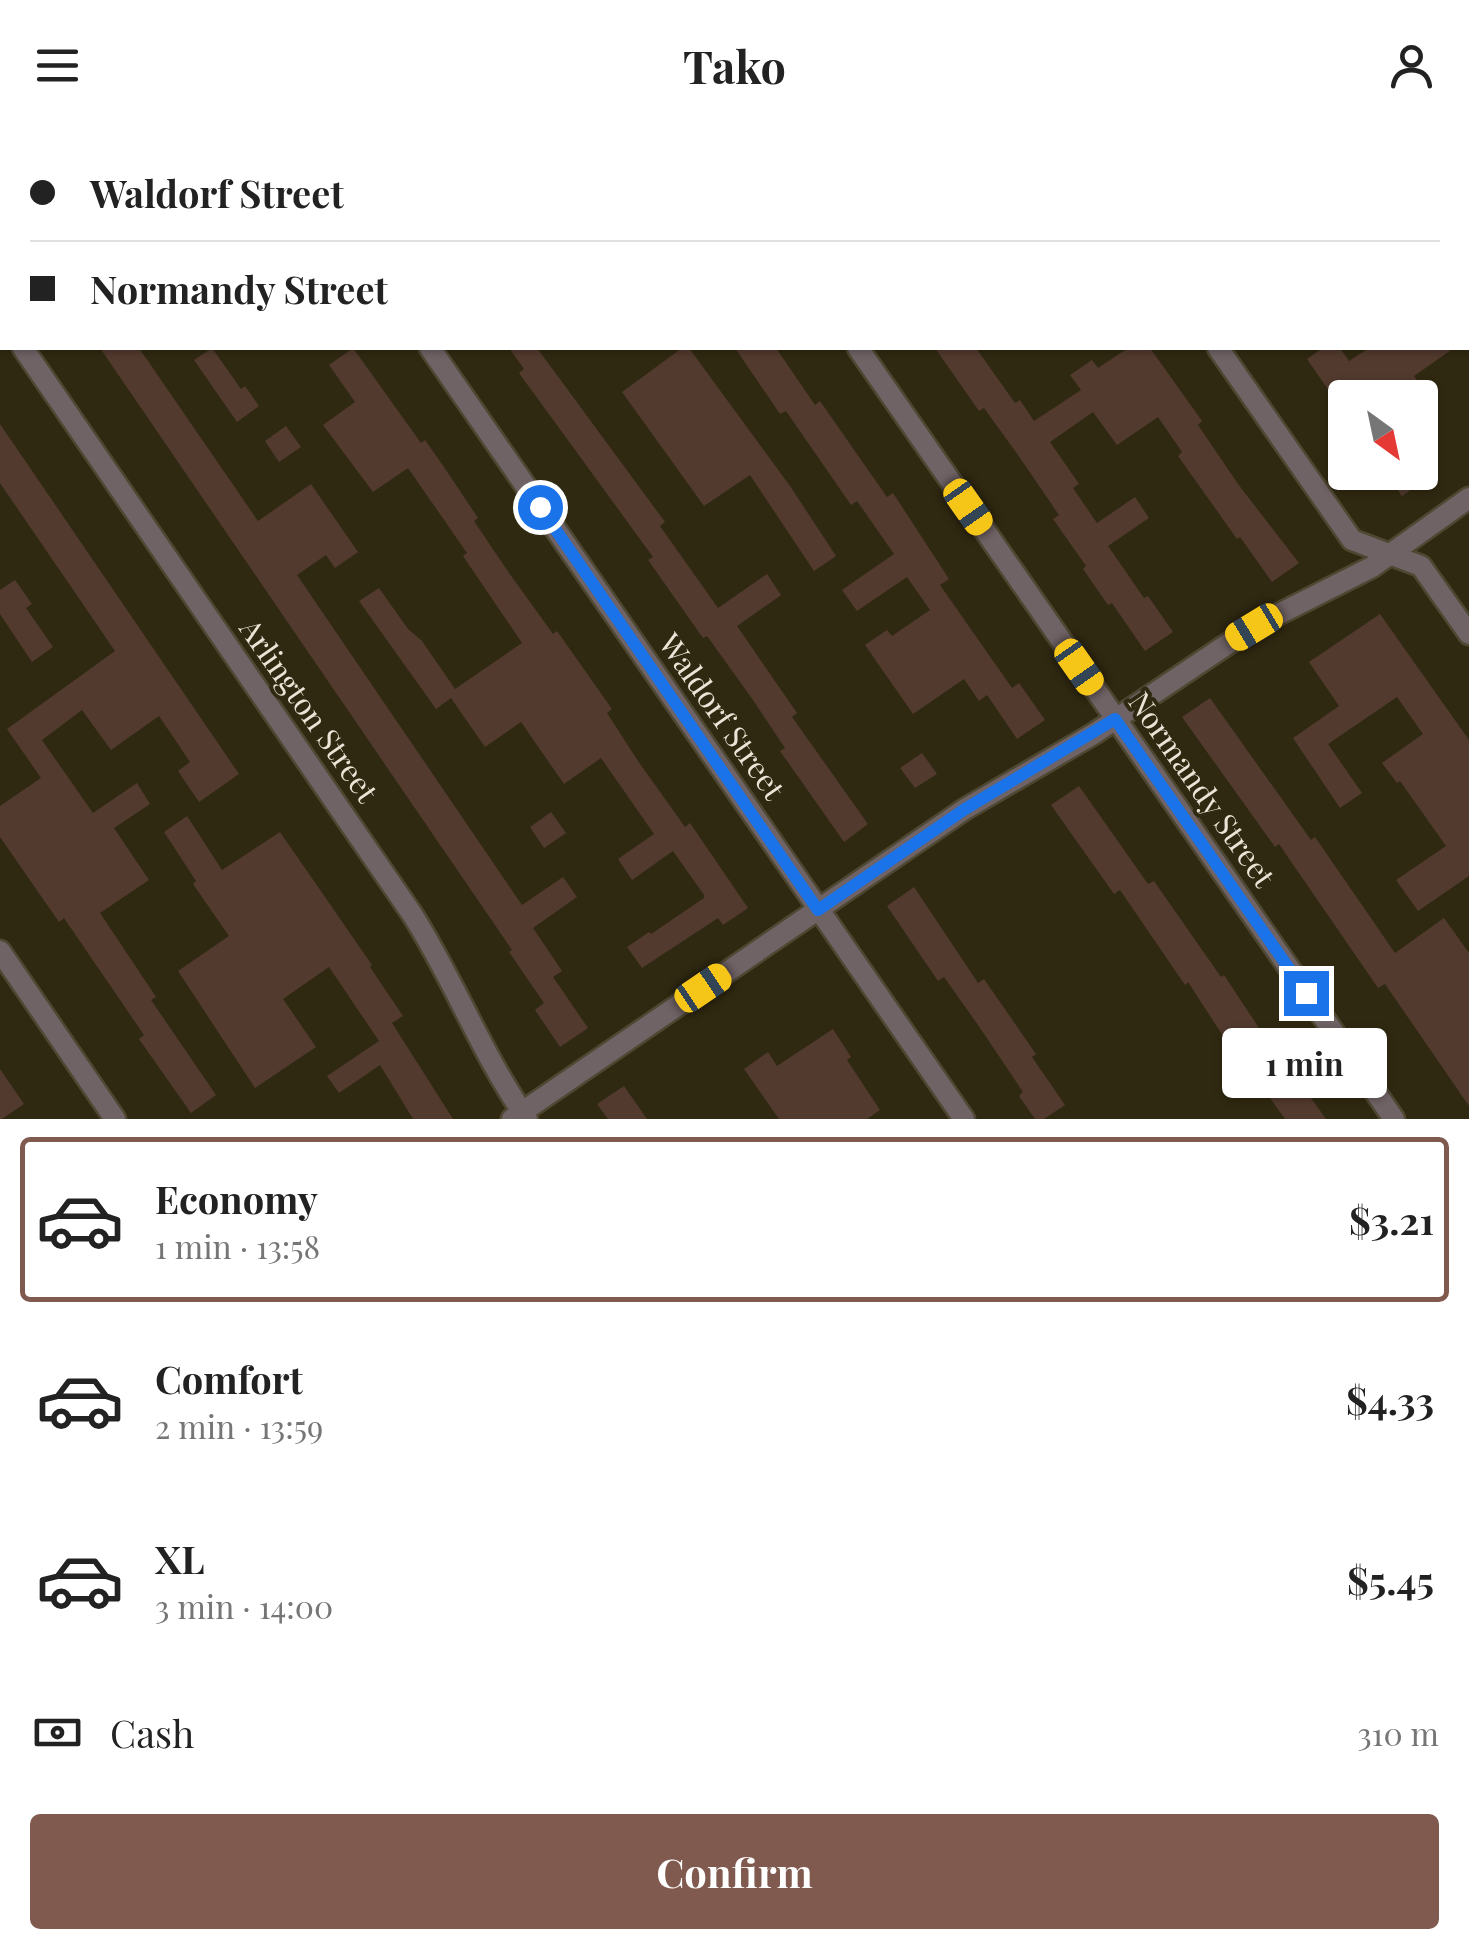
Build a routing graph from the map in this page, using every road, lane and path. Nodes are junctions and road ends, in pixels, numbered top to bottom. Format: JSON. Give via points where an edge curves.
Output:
{"nodes":[{"id":1,"x":23,"y":350,"type":"edge"},
{"id":2,"x":431,"y":350,"type":"edge"},
{"id":3,"x":859,"y":350,"type":"edge"},
{"id":4,"x":1219,"y":350,"type":"edge"},
{"id":5,"x":1469,"y":498,"type":"edge"},
{"id":6,"x":1388,"y":554,"type":"junction"},
{"id":7,"x":1469,"y":634,"type":"edge"},
{"id":8,"x":1115,"y":719,"type":"junction"},
{"id":9,"x":818,"y":910,"type":"junction"},
{"id":10,"x":0,"y":951,"type":"edge"},
{"id":11,"x":520,"y":1117,"type":"edge"},
{"id":12,"x":116,"y":1119,"type":"edge"},
{"id":13,"x":964,"y":1119,"type":"edge"},
{"id":14,"x":1394,"y":1119,"type":"edge"}],
"edges":[{"from":1,"to":11,"type":"street","name":"Arlington Street","via":[[421,928]]},
{"from":2,"to":9,"type":"street","name":"Waldorf Street"},
{"from":3,"to":8,"type":"street","name":"Normandy Street"},
{"from":4,"to":6,"type":"street","via":[[1352,540]]},
{"from":5,"to":6,"type":"street"},
{"from":6,"to":7,"type":"street","via":[[1421,566]]},
{"from":6,"to":8,"type":"street","via":[[1214,650]]},
{"from":8,"to":9,"type":"street","via":[[965,809]]},
{"from":8,"to":14,"type":"street","name":"Normandy Street"},
{"from":9,"to":11,"type":"street"},
{"from":9,"to":13,"type":"street","name":"Waldorf Street"},
{"from":10,"to":12,"type":"street"}]}
